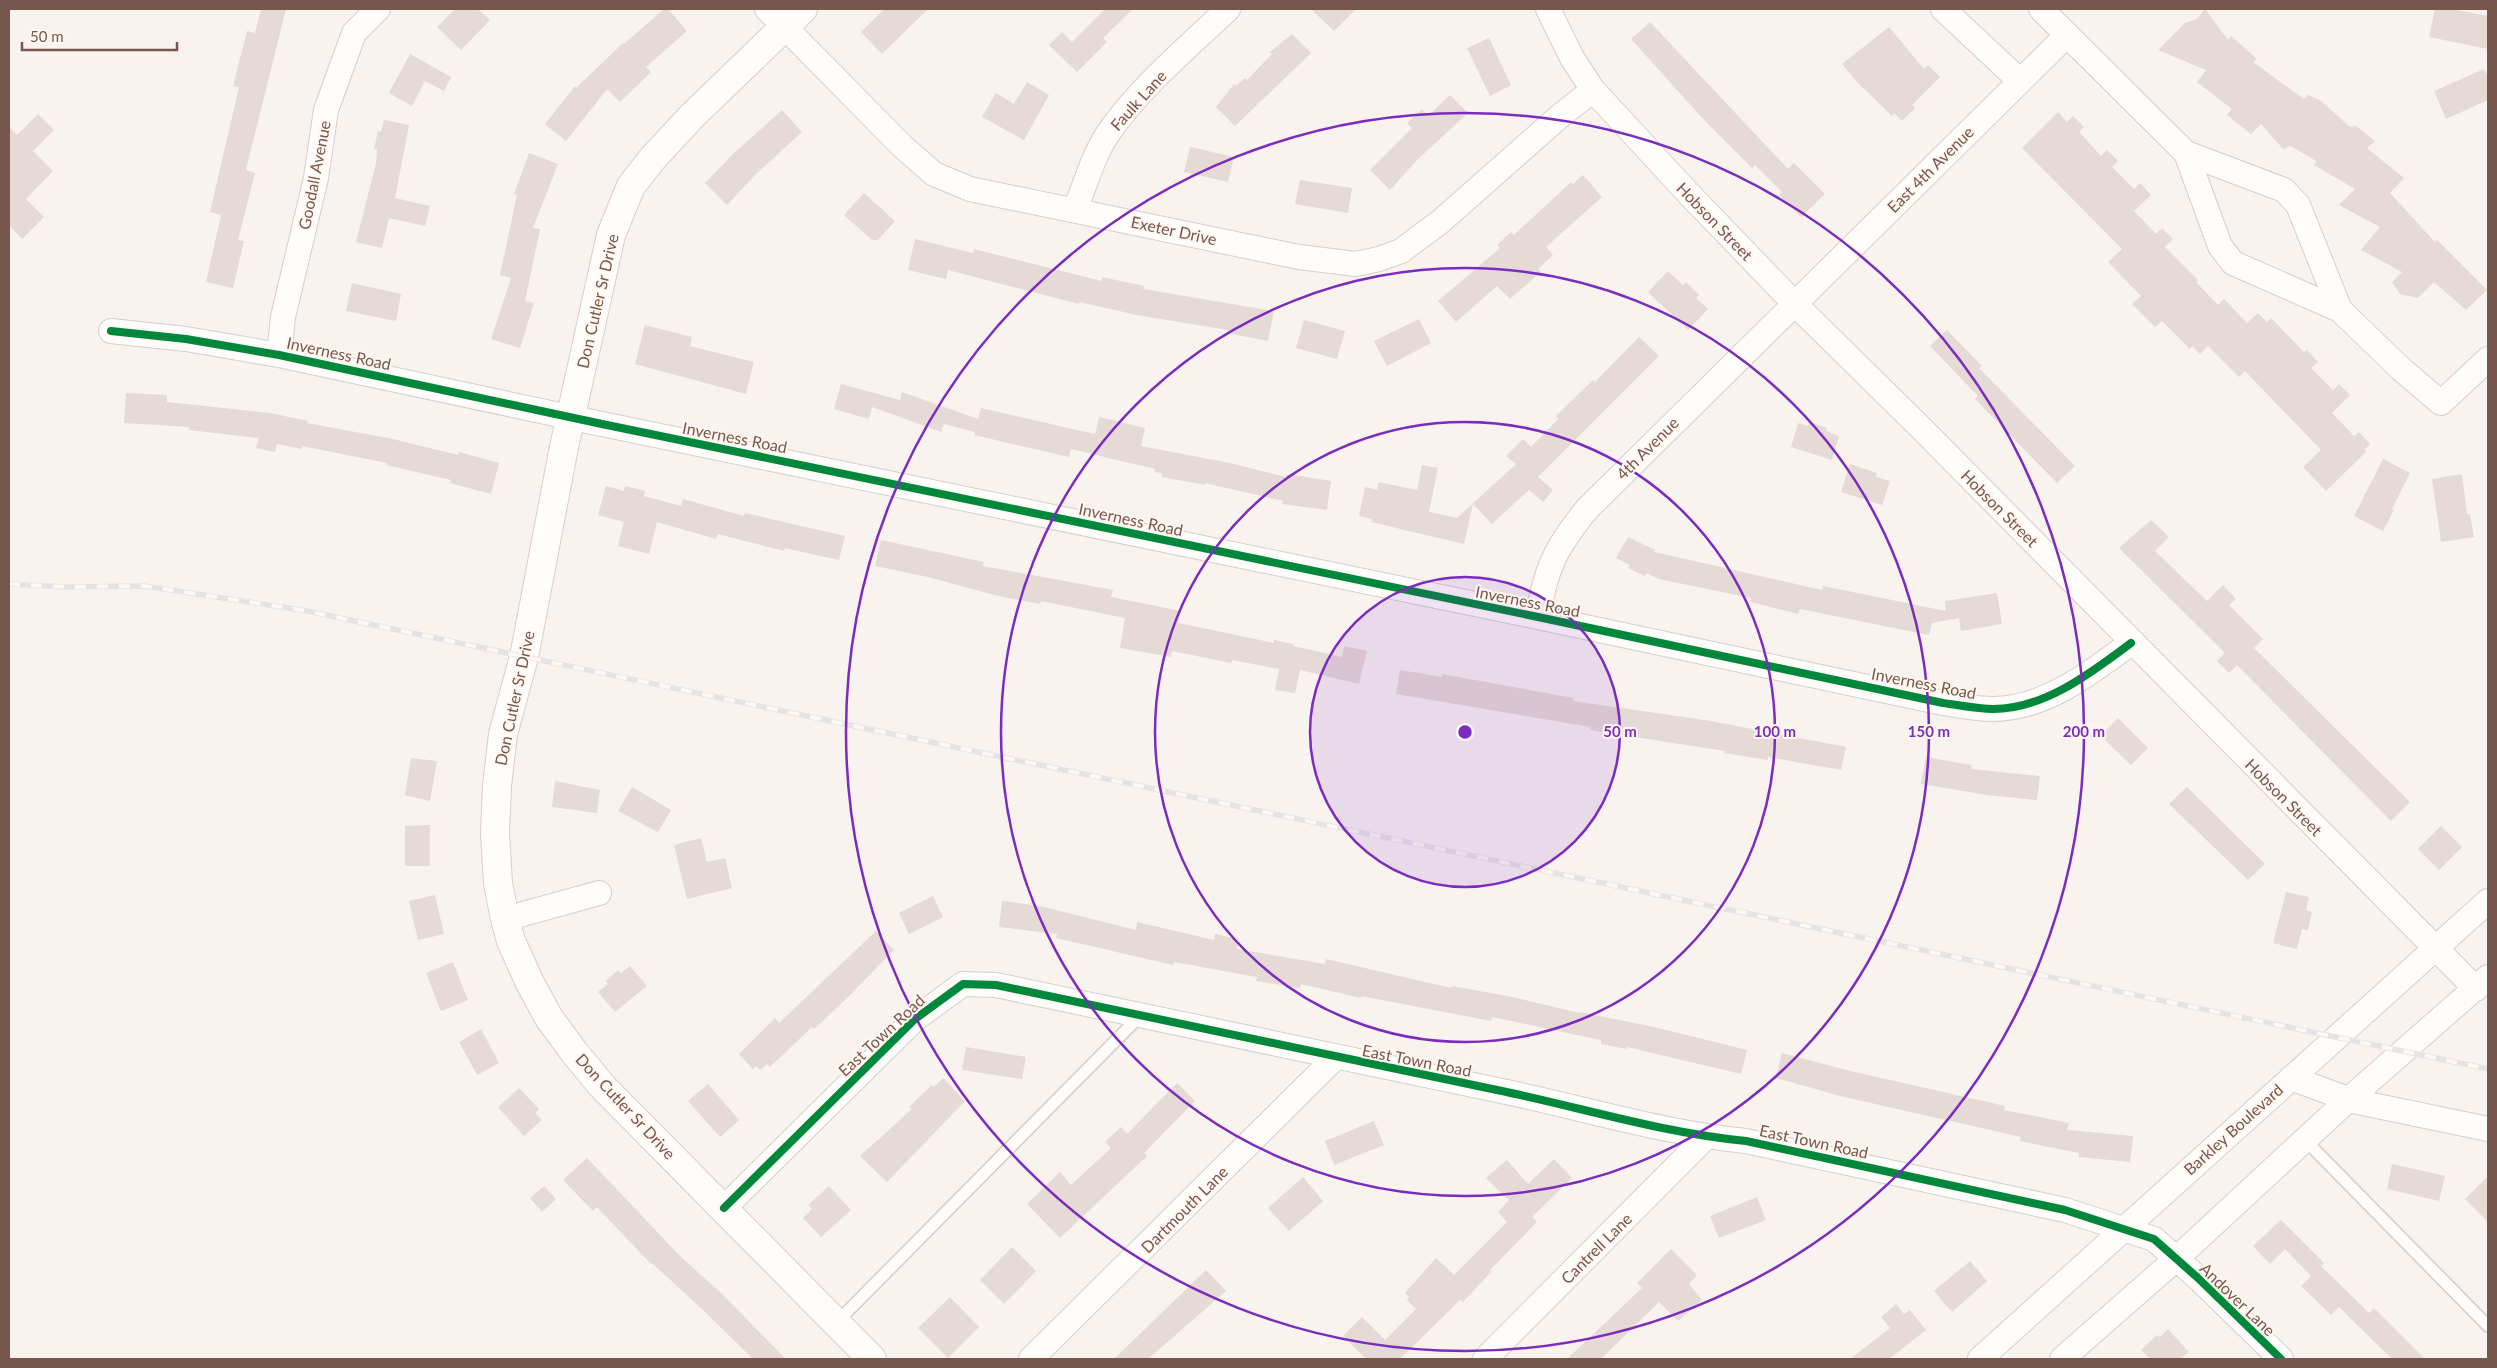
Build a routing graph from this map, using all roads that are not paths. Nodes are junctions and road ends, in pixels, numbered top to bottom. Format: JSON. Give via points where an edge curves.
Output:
{"nodes":[{"id":1,"x":378,"y":9,"type":"edge"},
{"id":2,"x":1228,"y":9,"type":"edge"},
{"id":3,"x":1548,"y":9,"type":"edge"},
{"id":4,"x":1944,"y":9,"type":"edge"},
{"id":5,"x":2041,"y":9,"type":"edge"},
{"id":6,"x":785,"y":15,"type":"edge"},
{"id":7,"x":2066,"y":36,"type":"junction"},
{"id":8,"x":2020,"y":81,"type":"junction"},
{"id":9,"x":1593,"y":90,"type":"junction"},
{"id":10,"x":2186,"y":153,"type":"junction"},
{"id":11,"x":1075,"y":209,"type":"junction"},
{"id":12,"x":1794,"y":303,"type":"junction"},
{"id":13,"x":2340,"y":310,"type":"junction"},
{"id":14,"x":111,"y":331,"type":"dead end"},
{"id":15,"x":280,"y":354,"type":"junction"},
{"id":16,"x":2488,"y":359,"type":"edge"},
{"id":17,"x":571,"y":417,"type":"junction"},
{"id":18,"x":1538,"y":616,"type":"junction"},
{"id":19,"x":2131,"y":643,"type":"junction"},
{"id":20,"x":599,"y":893,"type":"dead end"},
{"id":21,"x":2488,"y":901,"type":"edge"},
{"id":22,"x":505,"y":919,"type":"junction"},
{"id":23,"x":2435,"y":950,"type":"junction"},
{"id":24,"x":2482,"y":983,"type":"edge"},
{"id":25,"x":1140,"y":1016,"type":"junction"},
{"id":26,"x":1335,"y":1058,"type":"junction"},
{"id":27,"x":2290,"y":1078,"type":"junction"},
{"id":28,"x":2349,"y":1099,"type":"junction"},
{"id":29,"x":2488,"y":1129,"type":"edge"},
{"id":30,"x":1706,"y":1137,"type":"junction"},
{"id":31,"x":2305,"y":1140,"type":"junction"},
{"id":32,"x":724,"y":1208,"type":"junction"},
{"id":33,"x":2124,"y":1229,"type":"junction"},
{"id":34,"x":2176,"y":1259,"type":"junction"},
{"id":35,"x":836,"y":1323,"type":"junction"},
{"id":36,"x":2488,"y":1326,"type":"edge"},
{"id":37,"x":872,"y":1359,"type":"edge"},
{"id":38,"x":1031,"y":1359,"type":"edge"},
{"id":39,"x":1485,"y":1359,"type":"edge"},
{"id":40,"x":1980,"y":1359,"type":"edge"},
{"id":41,"x":2062,"y":1359,"type":"edge"},
{"id":42,"x":2281,"y":1359,"type":"edge"}],
"edges":[{"from":1,"to":15,"type":"street","name":"Goodall Avenue","via":[[354,33],[326,110],[316,178],[283,317]]},
{"from":2,"to":11,"type":"street","name":"Faulk Lane","via":[[1146,88],[1108,134]]},
{"from":3,"to":9,"type":"street","name":"Hobson Street","via":[[1572,58]]},
{"from":4,"to":8,"type":"street"},
{"from":5,"to":7,"type":"street"},
{"from":6,"to":11,"type":"street","name":"Exeter Drive","via":[[895,139],[934,174],[970,189]]},
{"from":6,"to":17,"type":"street","name":"Don Cutler Sr Drive","via":[[631,186],[611,234]]},
{"from":7,"to":8,"type":"street","name":"East 4th Avenue"},
{"from":7,"to":10,"type":"street"},
{"from":8,"to":12,"type":"street","name":"East 4th Avenue"},
{"from":9,"to":11,"type":"street","name":"Exeter Drive","via":[[1552,122],[1440,222],[1401,251],[1379,259],[1356,264],[1299,257]]},
{"from":9,"to":12,"type":"street","name":"Hobson Street"},
{"from":10,"to":13,"type":"street","via":[[2220,246],[2233,263]]},
{"from":10,"to":13,"type":"street","via":[[2284,190],[2298,205]]},
{"from":12,"to":18,"type":"street","name":"4th Avenue","via":[[1587,509],[1548,566]]},
{"from":12,"to":19,"type":"street","name":"Hobson Street"},
{"from":13,"to":16,"type":"street","via":[[2441,403]]},
{"from":14,"to":15,"type":"street","name":"Inverness Road"},
{"from":15,"to":17,"type":"street","name":"Inverness Road"},
{"from":17,"to":18,"type":"street","name":"Inverness Road"},
{"from":17,"to":22,"type":"street","name":"Don Cutler Sr Drive","via":[[524,657],[504,734],[495,833],[498,882]]},
{"from":18,"to":19,"type":"street","name":"Inverness Road","via":[[1943,703],[1994,709],[2024,704],[2049,695],[2093,672]]},
{"from":19,"to":23,"type":"street","name":"Hobson Street"},
{"from":20,"to":22,"type":"street"},
{"from":21,"to":23,"type":"street","name":"Barkley Boulevard"},
{"from":22,"to":32,"type":"street","name":"Don Cutler Sr Drive","via":[[530,983],[549,1018],[574,1052],[602,1086]]},
{"from":23,"to":24,"type":"street","name":"Hobson Street"},
{"from":23,"to":27,"type":"street","name":"Barkley Boulevard"},
{"from":24,"to":28,"type":"street"},
{"from":25,"to":26,"type":"street","name":"East Town Road"},
{"from":25,"to":32,"type":"street","name":"East Town Road","via":[[996,985],[963,984],[915,1018]]},
{"from":25,"to":35,"type":"lane"},
{"from":26,"to":30,"type":"street","name":"East Town Road","via":[[1500,1090]]},
{"from":26,"to":38,"type":"street","name":"Dartmouth Lane"},
{"from":27,"to":28,"type":"street"},
{"from":27,"to":33,"type":"street","name":"Barkley Boulevard"},
{"from":28,"to":29,"type":"street"},
{"from":28,"to":31,"type":"street"},
{"from":30,"to":33,"type":"street","name":"East Town Road","via":[[1746,1141],[2065,1210]]},
{"from":30,"to":39,"type":"street","name":"Cantrell Lane"},
{"from":31,"to":34,"type":"street"},
{"from":31,"to":36,"type":"lane"},
{"from":32,"to":35,"type":"street","name":"Don Cutler Sr Drive"},
{"from":33,"to":34,"type":"street","name":"East Town Road","via":[[2154,1239]]},
{"from":33,"to":40,"type":"street","name":"Barkley Boulevard"},
{"from":34,"to":41,"type":"street"},
{"from":34,"to":42,"type":"street","name":"Andover Lane"},
{"from":35,"to":37,"type":"street","name":"Don Cutler Sr Drive"}]}
